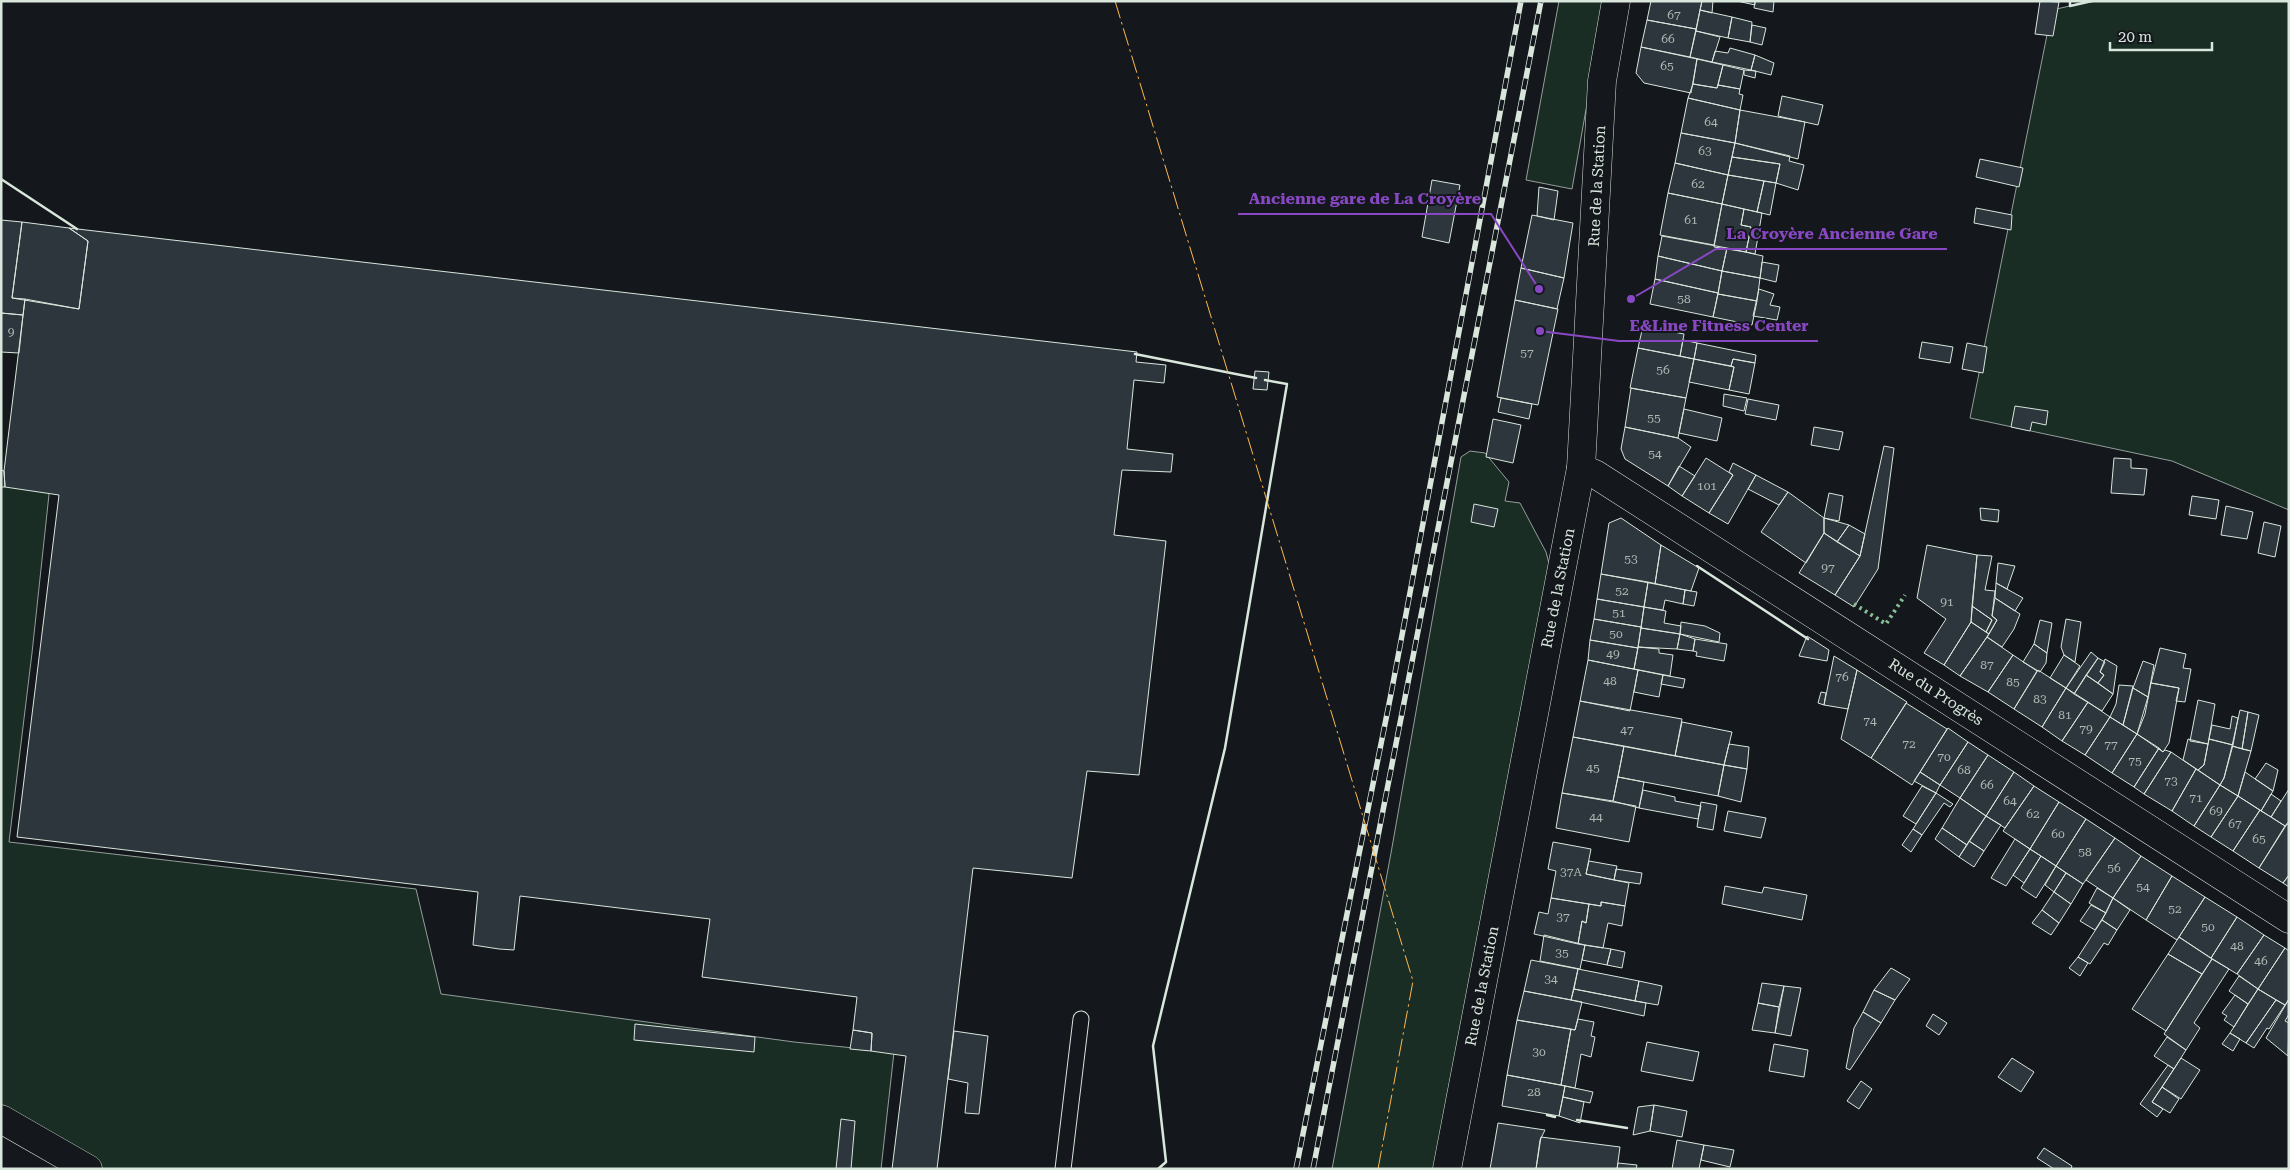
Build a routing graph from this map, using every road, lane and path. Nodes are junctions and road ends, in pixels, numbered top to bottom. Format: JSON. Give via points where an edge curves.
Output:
{"nodes":[{"id":1,"x":1616,"y":1,"type":"edge"},
{"id":2,"x":1582,"y":468,"type":"junction"},
{"id":3,"x":2289,"y":919,"type":"edge"},
{"id":4,"x":1081,"y":1019,"type":"dead end"},
{"id":5,"x":1,"y":1119,"type":"edge"},
{"id":6,"x":88,"y":1169,"type":"edge"},
{"id":7,"x":1063,"y":1169,"type":"edge"},
{"id":8,"x":1446,"y":1169,"type":"edge"}],
"edges":[{"from":1,"to":2,"type":"street","name":"Rue de la Station","via":[[1602,81]]},
{"from":2,"to":3,"type":"street","name":"Rue du Progrès"},
{"from":2,"to":8,"type":"street","name":"Rue de la Station"},
{"from":4,"to":7,"type":"lane"},
{"from":5,"to":6,"type":"street"}]}
